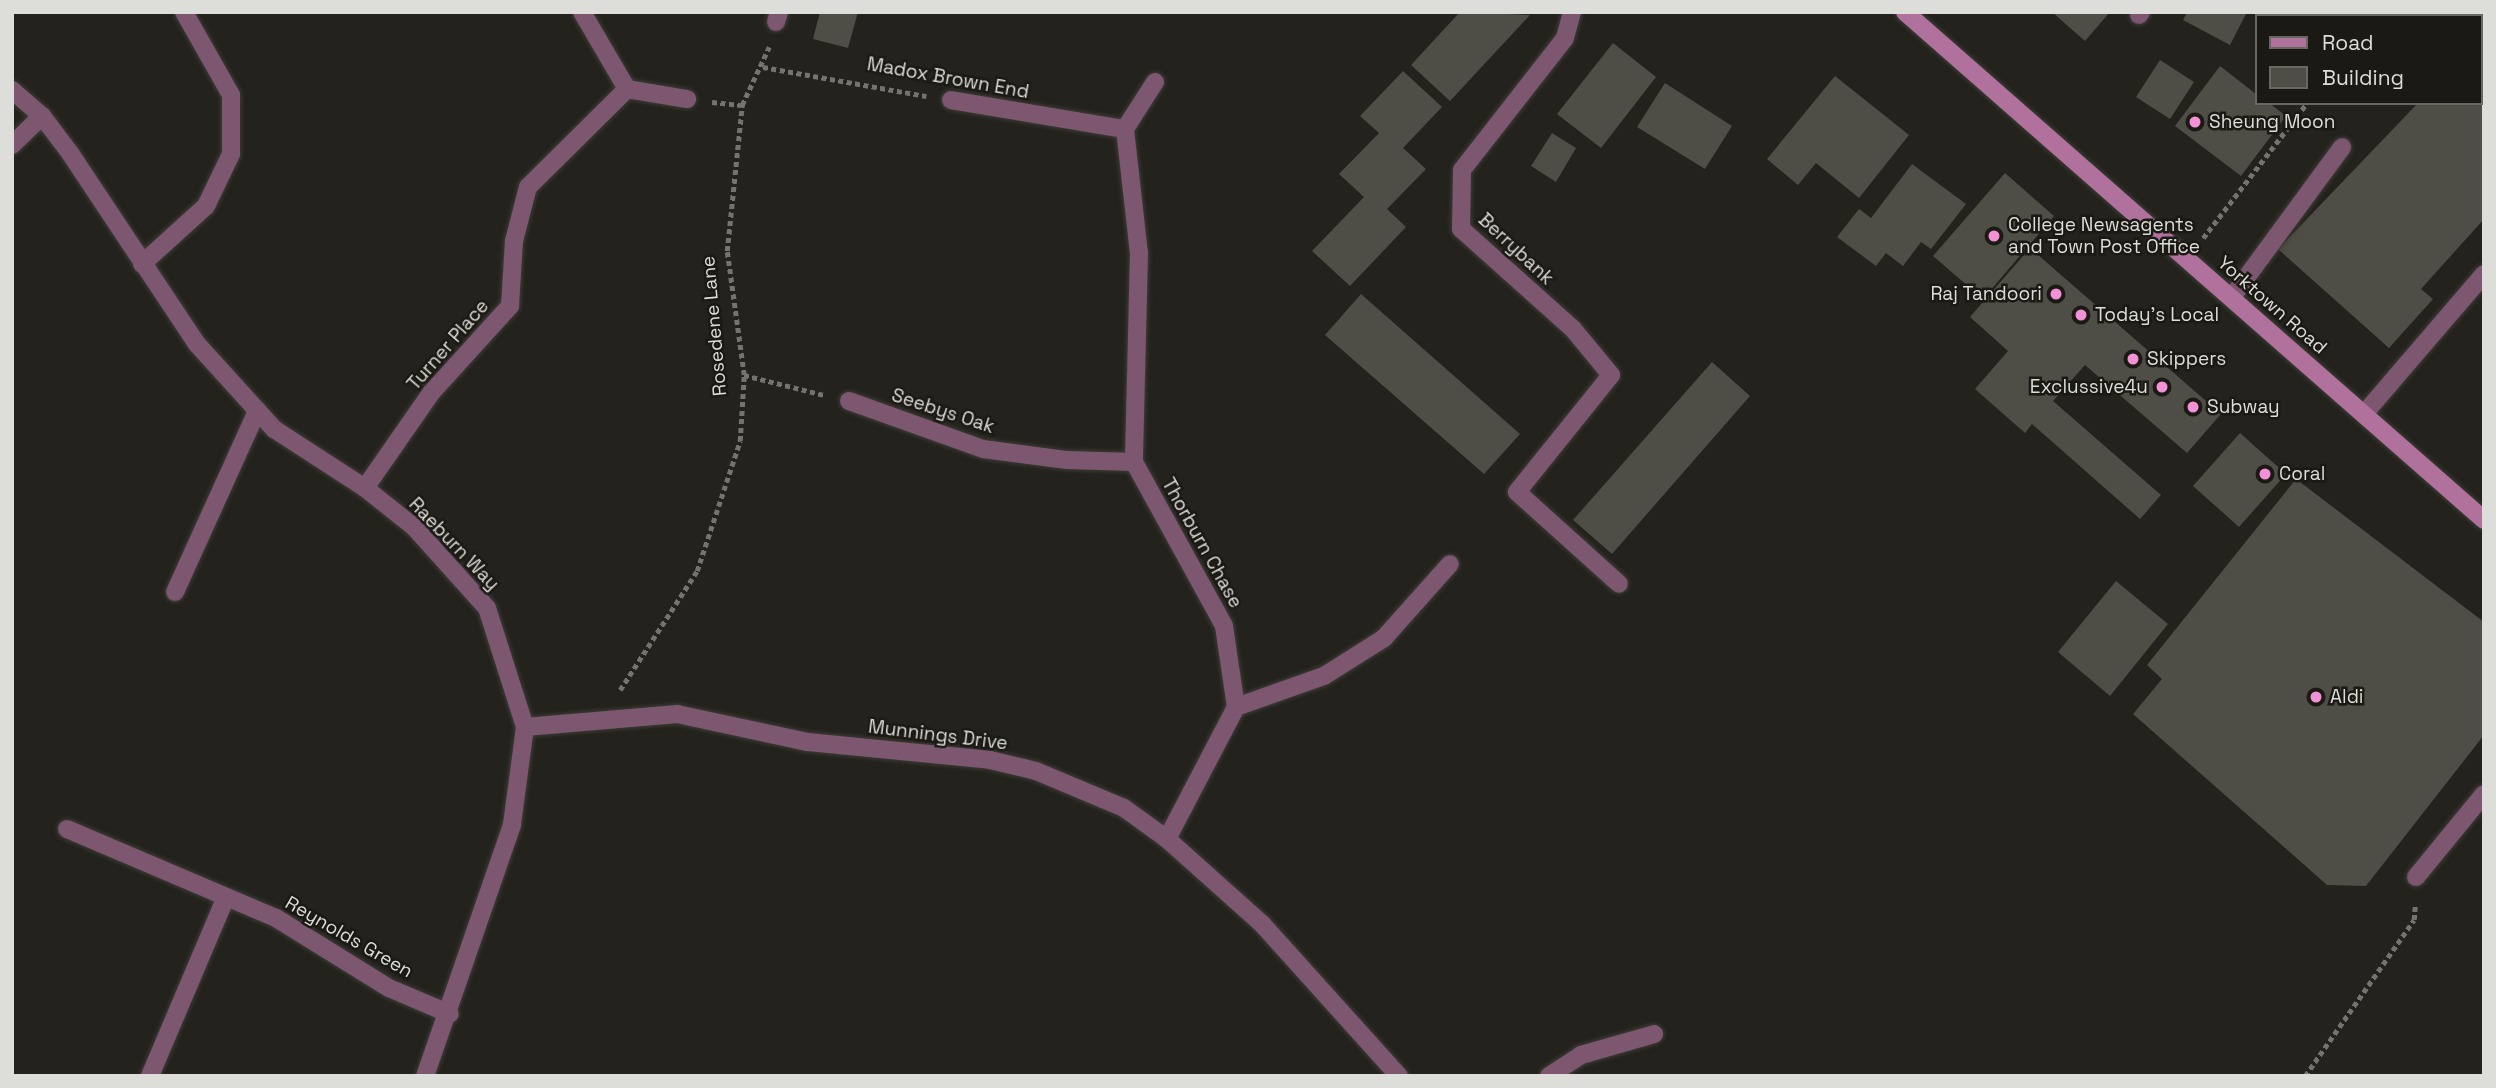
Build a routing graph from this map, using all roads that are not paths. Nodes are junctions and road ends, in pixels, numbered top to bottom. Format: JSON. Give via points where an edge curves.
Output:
{"nodes":[{"id":1,"x":184,"y":12,"type":"edge"},
{"id":2,"x":582,"y":12,"type":"edge"},
{"id":3,"x":1572,"y":12,"type":"edge"},
{"id":4,"x":1905,"y":12,"type":"edge"},
{"id":5,"x":1155,"y":82,"type":"dead end"},
{"id":6,"x":627,"y":89,"type":"junction"},
{"id":7,"x":12,"y":90,"type":"edge"},
{"id":8,"x":687,"y":99,"type":"dead end"},
{"id":9,"x":951,"y":100,"type":"road end"},
{"id":10,"x":42,"y":116,"type":"junction"},
{"id":11,"x":1125,"y":129,"type":"junction"},
{"id":12,"x":12,"y":145,"type":"edge"},
{"id":13,"x":2342,"y":147,"type":"dead end"},
{"id":14,"x":142,"y":264,"type":"junction"},
{"id":15,"x":2484,"y":274,"type":"edge"},
{"id":16,"x":2232,"y":297,"type":"junction"},
{"id":17,"x":849,"y":401,"type":"road end"},
{"id":18,"x":257,"y":411,"type":"junction"},
{"id":19,"x":2364,"y":414,"type":"junction"},
{"id":20,"x":1134,"y":462,"type":"junction"},
{"id":21,"x":365,"y":488,"type":"junction"},
{"id":22,"x":2484,"y":520,"type":"edge"},
{"id":23,"x":1450,"y":564,"type":"dead end"},
{"id":24,"x":1619,"y":584,"type":"dead end"},
{"id":25,"x":175,"y":592,"type":"dead end"},
{"id":26,"x":1236,"y":707,"type":"junction"},
{"id":27,"x":525,"y":727,"type":"junction"},
{"id":28,"x":2484,"y":794,"type":"edge"},
{"id":29,"x":67,"y":829,"type":"dead end"},
{"id":30,"x":1167,"y":839,"type":"junction"},
{"id":31,"x":2416,"y":877,"type":"road end"},
{"id":32,"x":226,"y":897,"type":"junction"},
{"id":33,"x":450,"y":1014,"type":"junction"},
{"id":34,"x":1654,"y":1034,"type":"dead end"},
{"id":35,"x":150,"y":1076,"type":"edge"},
{"id":36,"x":425,"y":1076,"type":"edge"},
{"id":37,"x":1399,"y":1076,"type":"edge"},
{"id":38,"x":1549,"y":1076,"type":"edge"}],
"edges":[{"from":1,"to":14,"type":"street","via":[[231,95],[231,154],[206,206]]},
{"from":2,"to":6,"type":"street"},
{"from":3,"to":24,"type":"street","name":"Berrybank","via":[[1565,38],[1462,170],[1461,229],[1573,329],[1611,376],[1517,492]]},
{"from":4,"to":16,"type":"street","name":"Yorktown Road"},
{"from":5,"to":11,"type":"street"},
{"from":6,"to":8,"type":"street"},
{"from":6,"to":21,"type":"street","name":"Turner Place","via":[[528,187],[514,241],[510,306],[431,393]]},
{"from":7,"to":10,"type":"street","name":"Raeburn Way"},
{"from":9,"to":11,"type":"street","name":"Madox Brown End"},
{"from":10,"to":12,"type":"street"},
{"from":10,"to":14,"type":"street","name":"Raeburn Way"},
{"from":11,"to":20,"type":"street","via":[[1139,253]]},
{"from":13,"to":16,"type":"street"},
{"from":14,"to":18,"type":"street","name":"Raeburn Way","via":[[197,344]]},
{"from":15,"to":19,"type":"street"},
{"from":16,"to":19,"type":"street","name":"Yorktown Road"},
{"from":17,"to":20,"type":"street","name":"Seebys Oak","via":[[983,449],[1067,460]]},
{"from":18,"to":21,"type":"street","name":"Raeburn Way","via":[[274,429]]},
{"from":18,"to":25,"type":"street"},
{"from":19,"to":22,"type":"street","name":"Yorktown Road"},
{"from":20,"to":26,"type":"street","name":"Thorburn Chase","via":[[1224,626]]},
{"from":21,"to":27,"type":"street","name":"Raeburn Way","via":[[414,527],[487,608]]},
{"from":23,"to":26,"type":"street","via":[[1384,638],[1324,676]]},
{"from":26,"to":30,"type":"street"},
{"from":27,"to":30,"type":"street","name":"Munnings Drive","via":[[677,714],[808,743],[990,760],[1036,771],[1124,808]]},
{"from":27,"to":33,"type":"street","name":"Raeburn Way","via":[[512,825]]},
{"from":28,"to":31,"type":"street"},
{"from":29,"to":32,"type":"street","name":"Reynolds Green"},
{"from":30,"to":37,"type":"street","name":"Munnings Drive","via":[[1262,924]]},
{"from":32,"to":33,"type":"street","name":"Reynolds Green","via":[[275,918],[389,988]]},
{"from":32,"to":35,"type":"street"},
{"from":33,"to":36,"type":"street","name":"Raeburn Way"},
{"from":34,"to":38,"type":"street","via":[[1581,1055]]}]}
